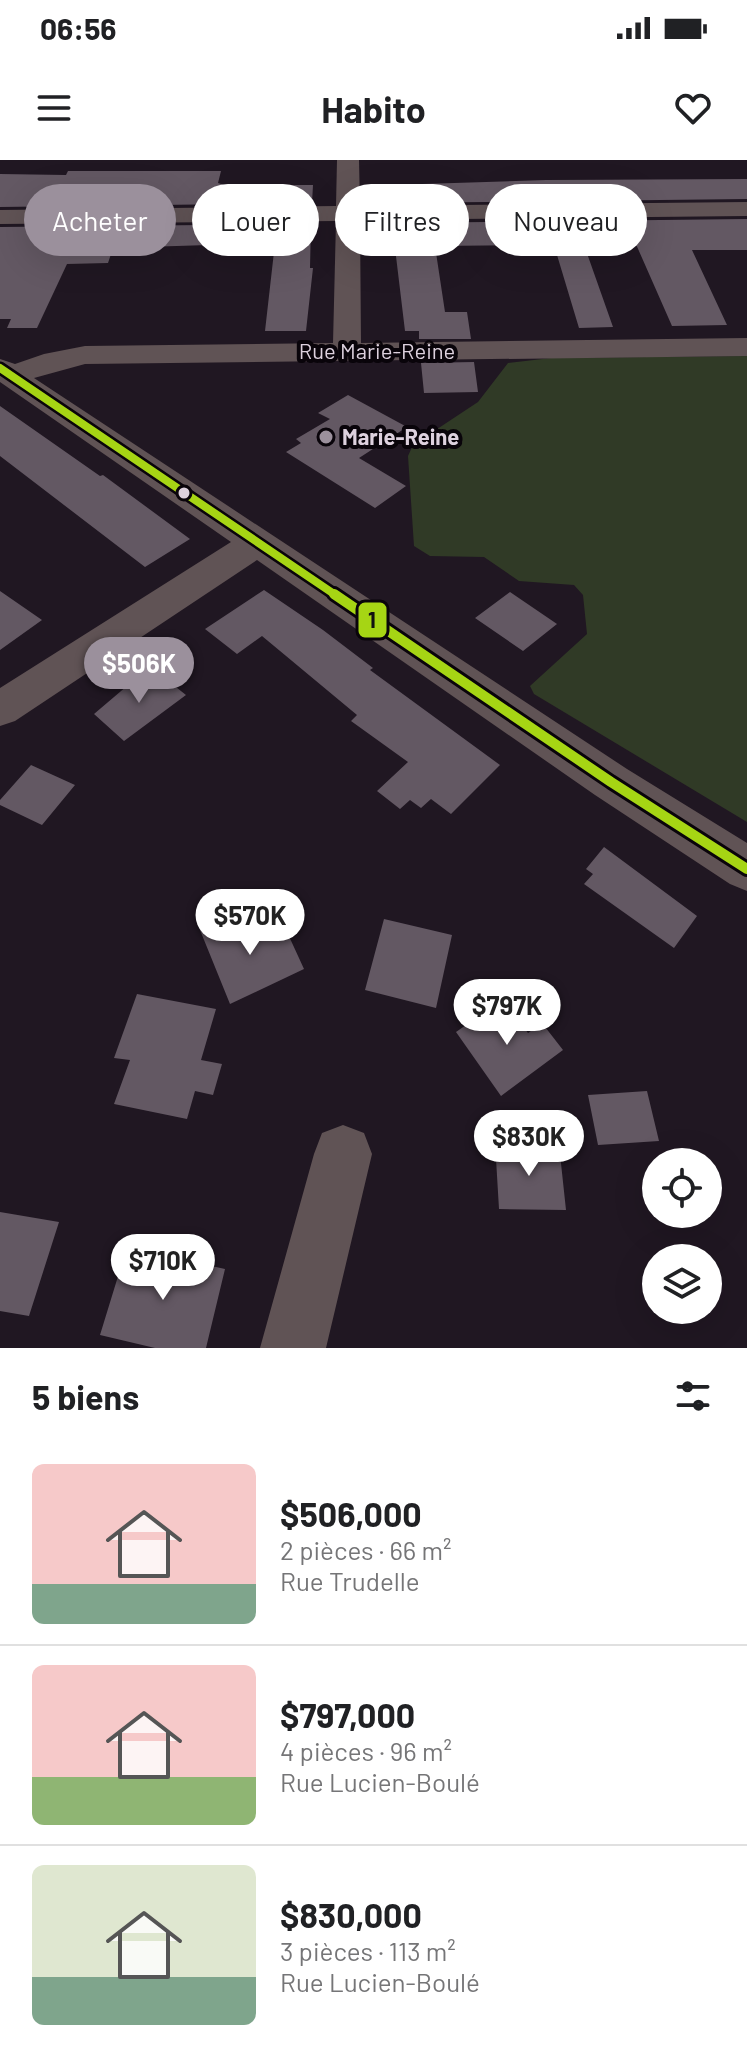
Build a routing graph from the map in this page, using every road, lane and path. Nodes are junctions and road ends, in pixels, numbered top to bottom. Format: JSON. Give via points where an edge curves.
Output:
{"nodes":[{"id":1,"x":348,"y":160,"type":"edge"},
{"id":2,"x":347,"y":184,"type":"edge"},
{"id":3,"x":747,"y":209,"type":"edge"},
{"id":4,"x":469,"y":212,"type":"edge"},
{"id":5,"x":335,"y":213,"type":"edge"},
{"id":6,"x":0,"y":217,"type":"edge"},
{"id":7,"x":346,"y":256,"type":"edge"},
{"id":8,"x":747,"y":347,"type":"edge"},
{"id":9,"x":347,"y":351,"type":"junction"},
{"id":10,"x":6,"y":372,"type":"edge"},
{"id":11,"x":258,"y":542,"type":"junction"},
{"id":12,"x":0,"y":709,"type":"edge"},
{"id":13,"x":747,"y":869,"type":"edge"},
{"id":14,"x":343,"y":1154,"type":"dead end"},
{"id":15,"x":293,"y":1348,"type":"edge"}],
"edges":[{"from":1,"to":2,"type":"street"},
{"from":3,"to":4,"type":"street"},
{"from":5,"to":6,"type":"street"},
{"from":7,"to":9,"type":"street"},
{"from":8,"to":9,"type":"street","name":"Rue Marie-Reine"},
{"from":9,"to":10,"type":"street","name":"Rue Marie-Reine","via":[[85,355]]},
{"from":10,"to":11,"type":"street"},
{"from":11,"to":12,"type":"street"},
{"from":11,"to":13,"type":"street"},
{"from":14,"to":15,"type":"street"}]}
